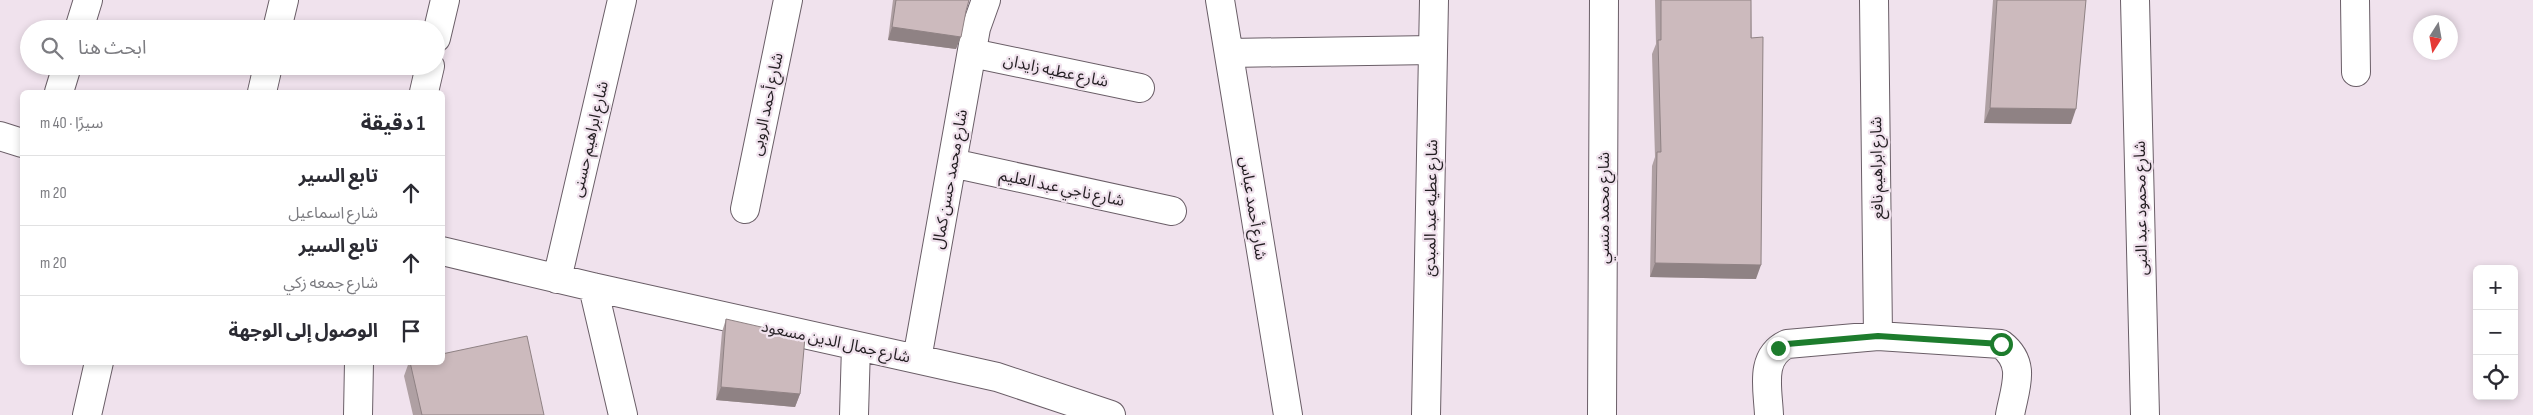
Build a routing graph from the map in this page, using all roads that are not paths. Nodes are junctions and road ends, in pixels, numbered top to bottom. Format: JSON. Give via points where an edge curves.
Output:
{"nodes":[{"id":1,"x":88,"y":0,"type":"edge"},
{"id":2,"x":284,"y":0,"type":"edge"},
{"id":3,"x":445,"y":0,"type":"edge"},
{"id":4,"x":622,"y":0,"type":"edge"},
{"id":5,"x":788,"y":0,"type":"edge"},
{"id":6,"x":986,"y":0,"type":"edge"},
{"id":7,"x":1220,"y":0,"type":"edge"},
{"id":8,"x":1434,"y":0,"type":"edge"},
{"id":9,"x":1604,"y":0,"type":"edge"},
{"id":10,"x":1874,"y":0,"type":"edge"},
{"id":11,"x":2135,"y":0,"type":"edge"},
{"id":12,"x":2355,"y":0,"type":"edge"},
{"id":13,"x":82,"y":20,"type":"edge"},
{"id":14,"x":279,"y":20,"type":"edge"},
{"id":15,"x":440,"y":20,"type":"edge"},
{"id":16,"x":1433,"y":50,"type":"junction"},
{"id":17,"x":972,"y":53,"type":"junction"},
{"id":18,"x":1229,"y":53,"type":"junction"},
{"id":19,"x":2356,"y":72,"type":"dead end"},
{"id":20,"x":64,"y":75,"type":"edge"},
{"id":21,"x":266,"y":75,"type":"edge"},
{"id":22,"x":428,"y":75,"type":"edge"},
{"id":23,"x":1140,"y":88,"type":"dead end"},
{"id":24,"x":60,"y":90,"type":"edge"},
{"id":25,"x":262,"y":90,"type":"edge"},
{"id":26,"x":424,"y":90,"type":"edge"},
{"id":27,"x":0,"y":136,"type":"edge"},
{"id":28,"x":20,"y":143,"type":"edge"},
{"id":29,"x":952,"y":164,"type":"junction"},
{"id":30,"x":745,"y":209,"type":"dead end"},
{"id":31,"x":1172,"y":211,"type":"dead end"},
{"id":32,"x":445,"y":252,"type":"edge"},
{"id":33,"x":557,"y":279,"type":"junction"},
{"id":34,"x":593,"y":287,"type":"junction"},
{"id":35,"x":1878,"y":336,"type":"junction"},
{"id":36,"x":856,"y":346,"type":"junction"},
{"id":37,"x":916,"y":359,"type":"junction"},
{"id":38,"x":98,"y":365,"type":"edge"},
{"id":39,"x":359,"y":365,"type":"edge"},
{"id":40,"x":1043,"y":403,"type":"edge"},
{"id":41,"x":87,"y":415,"type":"edge"},
{"id":42,"x":358,"y":415,"type":"edge"},
{"id":43,"x":623,"y":415,"type":"edge"},
{"id":44,"x":854,"y":415,"type":"edge"},
{"id":45,"x":1111,"y":415,"type":"edge"},
{"id":46,"x":1288,"y":415,"type":"edge"},
{"id":47,"x":1426,"y":415,"type":"edge"},
{"id":48,"x":1602,"y":415,"type":"edge"},
{"id":49,"x":1768,"y":415,"type":"edge"},
{"id":50,"x":2010,"y":415,"type":"edge"},
{"id":51,"x":2145,"y":415,"type":"edge"}],
"edges":[{"from":1,"to":13,"type":"street"},
{"from":2,"to":14,"type":"street"},
{"from":3,"to":15,"type":"street"},
{"from":4,"to":33,"type":"street","name":"شارع ابراهيم حسنى"},
{"from":5,"to":30,"type":"street","name":"شارع أحمد الروبى"},
{"from":6,"to":17,"type":"street","name":"شارع محمد حسن كمال","via":[[976,28]]},
{"from":7,"to":18,"type":"street","name":"شارع أحمد عباس"},
{"from":8,"to":16,"type":"street","name":"شارع عطيه عبد المبدئ"},
{"from":9,"to":48,"type":"street","name":"شارع محمد منسي"},
{"from":10,"to":35,"type":"street","name":"شارع ابراهيم نافع"},
{"from":11,"to":51,"type":"street","name":"شارع محمود عبد النبى"},
{"from":12,"to":19,"type":"street"},
{"from":16,"to":18,"type":"street"},
{"from":16,"to":47,"type":"street","name":"شارع عطيه عبد المبدئ"},
{"from":17,"to":23,"type":"street","name":"شارع عطيه زايدان"},
{"from":17,"to":29,"type":"street","name":"شارع محمد حسن كمال"},
{"from":18,"to":46,"type":"street","name":"شارع أحمد عباس"},
{"from":20,"to":24,"type":"street"},
{"from":21,"to":25,"type":"street"},
{"from":22,"to":26,"type":"street"},
{"from":27,"to":28,"type":"street"},
{"from":29,"to":31,"type":"street","name":"شارع ناجي عبد العليم"},
{"from":29,"to":37,"type":"street","name":"شارع محمد حسن كمال"},
{"from":32,"to":33,"type":"street","name":"شارع جمال الدين مسعود"},
{"from":33,"to":34,"type":"street","name":"شارع جمال الدين مسعود"},
{"from":34,"to":36,"type":"street","name":"شارع جمال الدين مسعود"},
{"from":34,"to":43,"type":"street"},
{"from":35,"to":49,"type":"street","via":[[1787,344],[1778,348],[1767,366]]},
{"from":35,"to":50,"type":"street","via":[[2001,344],[2013,353],[2018,369]]},
{"from":36,"to":37,"type":"street","name":"شارع جمال الدين مسعود"},
{"from":36,"to":44,"type":"street"},
{"from":37,"to":40,"type":"street","name":"شارع جمال الدين مسعود","via":[[997,377]]},
{"from":38,"to":41,"type":"street"},
{"from":39,"to":42,"type":"street"},
{"from":40,"to":45,"type":"street","name":"شارع جمال الدين مسعود"}]}
